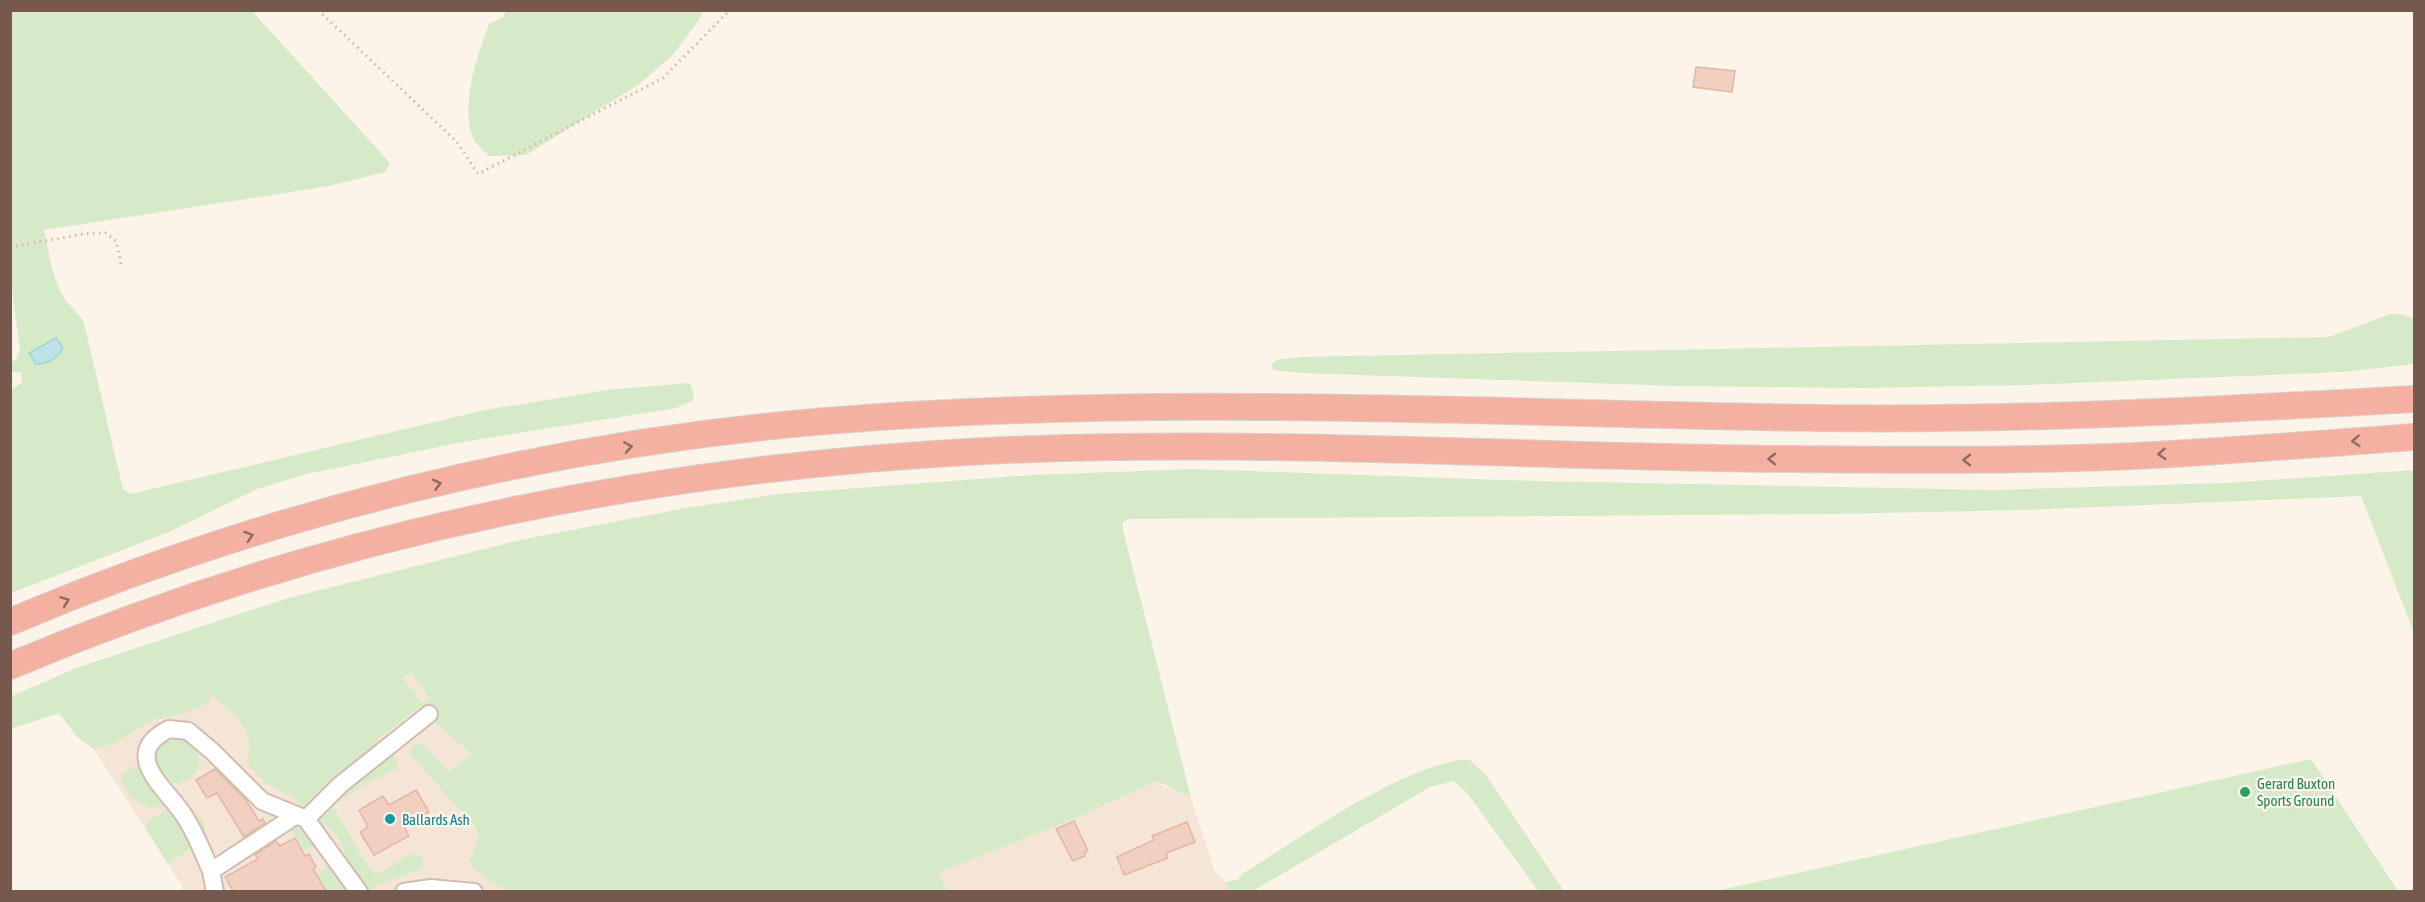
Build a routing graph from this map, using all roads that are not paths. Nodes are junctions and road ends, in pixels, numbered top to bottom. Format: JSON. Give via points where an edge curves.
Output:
{"nodes":[{"id":1,"x":2415,"y":399,"type":"edge"},
{"id":2,"x":2415,"y":437,"type":"edge"},
{"id":3,"x":10,"y":622,"type":"edge"},
{"id":4,"x":10,"y":666,"type":"edge"},
{"id":5,"x":429,"y":714,"type":"dead end"},
{"id":6,"x":301,"y":817,"type":"junction"},
{"id":7,"x":211,"y":871,"type":"junction"},
{"id":8,"x":215,"y":891,"type":"edge"},
{"id":9,"x":359,"y":891,"type":"edge"},
{"id":10,"x":404,"y":891,"type":"edge"},
{"id":11,"x":474,"y":891,"type":"edge"}],
"edges":[{"from":3,"to":1,"type":"highway","one_way":true,"via":[[135,574],[300,519],[462,477],[609,450],[826,421],[989,412],[1313,406],[1983,419],[2135,415]]},
{"from":2,"to":4,"type":"highway","one_way":true,"via":[[2005,460],[1288,447],[985,451],[778,467],[619,489],[362,544],[189,598]]},
{"from":5,"to":6,"type":"street"},
{"from":6,"to":7,"type":"street"},
{"from":6,"to":7,"type":"street","via":[[262,801],[188,731],[169,729],[157,735],[148,744],[146,754],[151,774],[186,818]]},
{"from":6,"to":9,"type":"street"},
{"from":7,"to":8,"type":"street"},
{"from":10,"to":11,"type":"street"}]}
